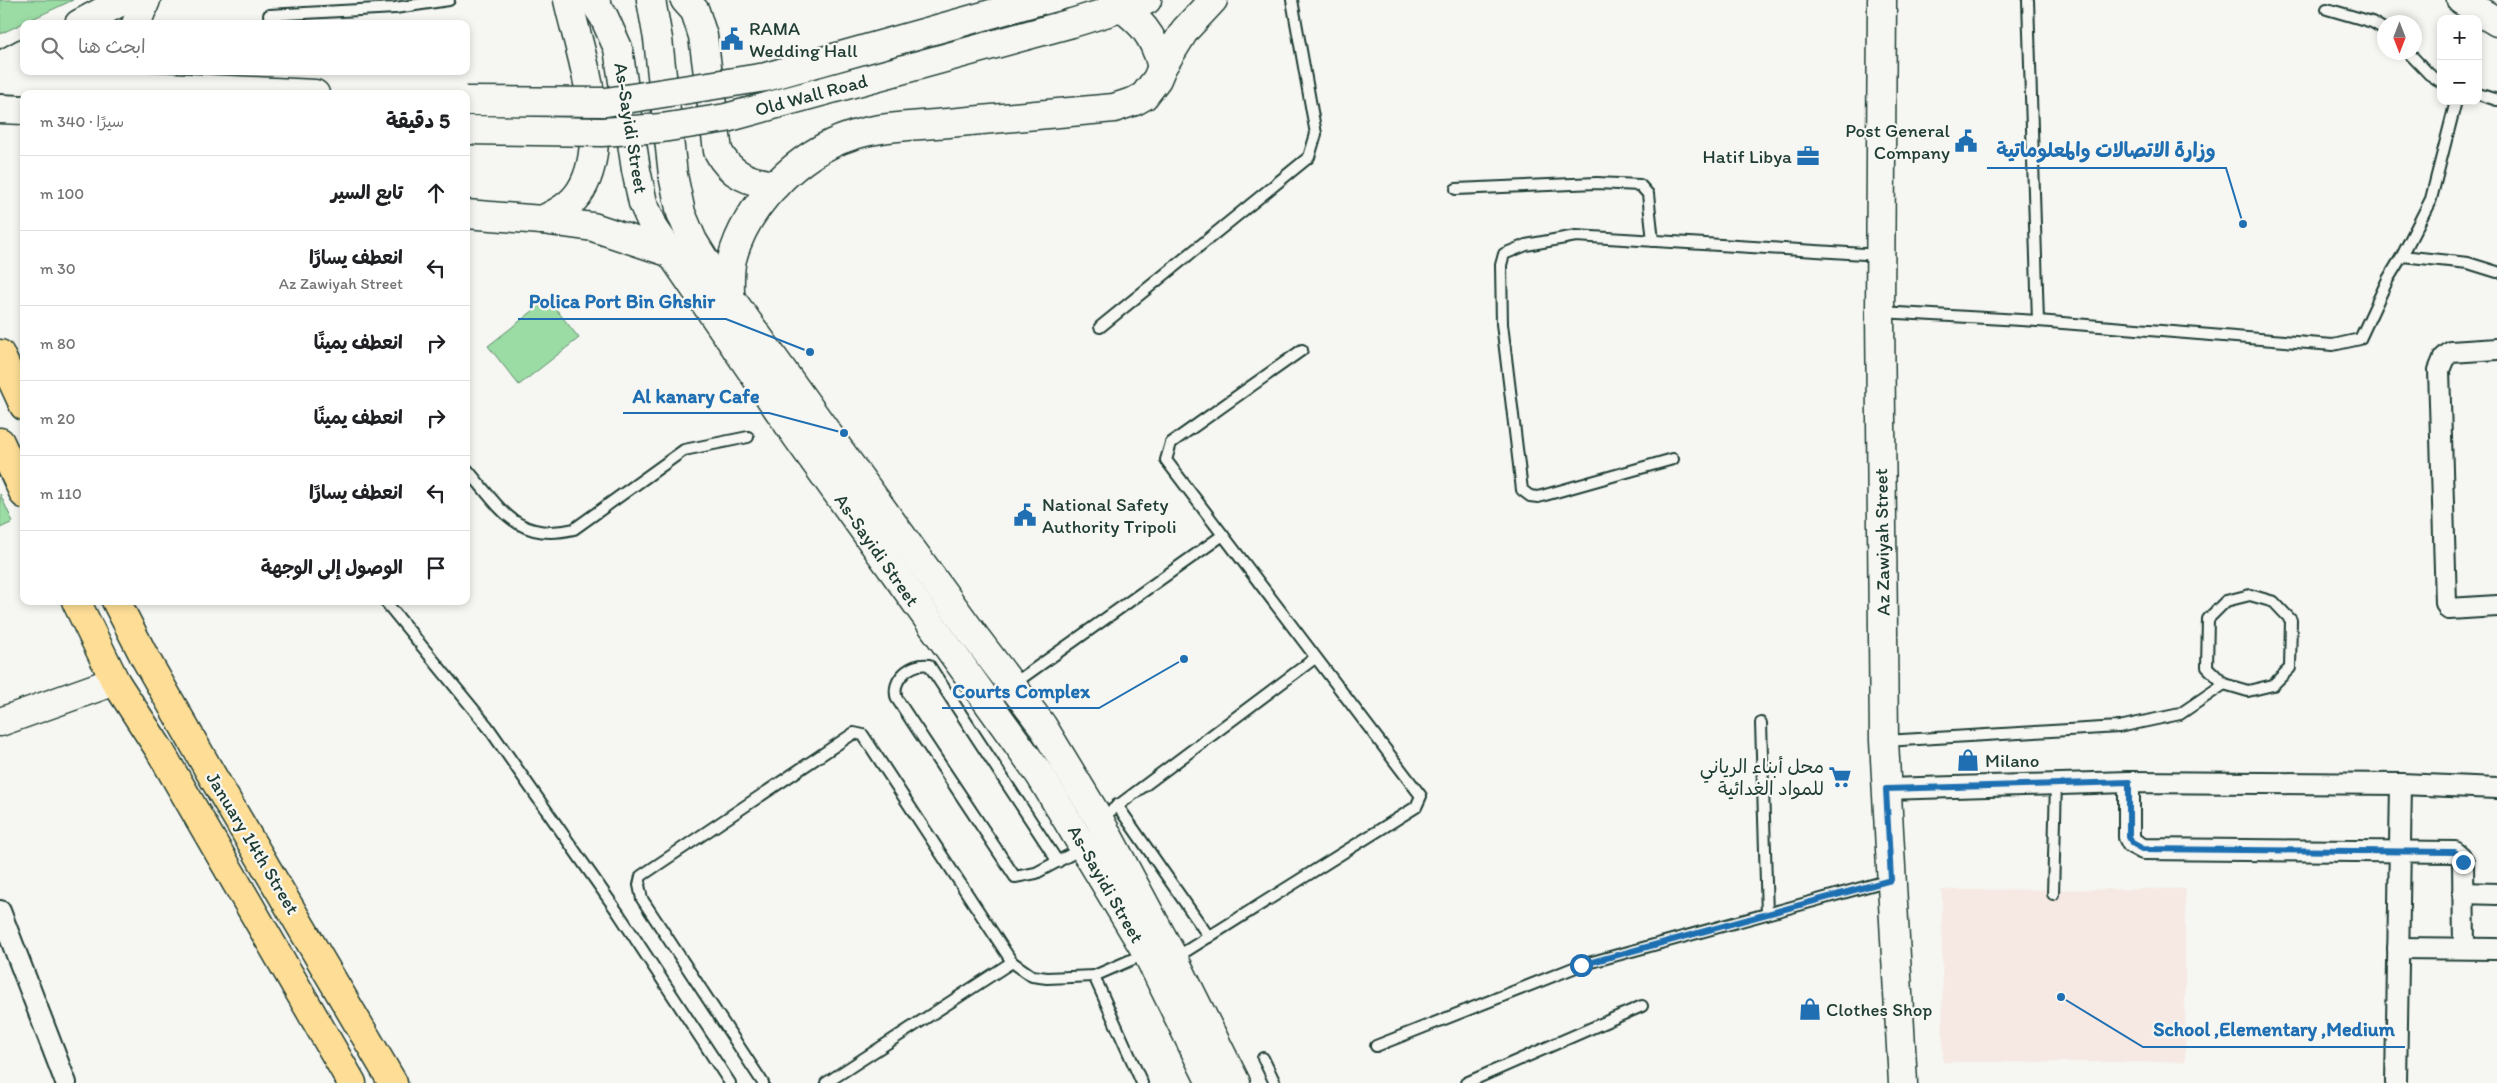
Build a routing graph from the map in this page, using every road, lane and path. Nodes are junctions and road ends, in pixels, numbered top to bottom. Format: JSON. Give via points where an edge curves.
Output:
{"nodes":[{"id":1,"x":124,"y":0,"type":"edge"},
{"id":2,"x":146,"y":0,"type":"edge"},
{"id":3,"x":450,"y":0,"type":"edge"},
{"id":4,"x":568,"y":0,"type":"edge"},
{"id":5,"x":593,"y":0,"type":"edge"},
{"id":6,"x":651,"y":0,"type":"edge"},
{"id":7,"x":685,"y":0,"type":"edge"},
{"id":8,"x":1041,"y":0,"type":"edge"},
{"id":9,"x":1213,"y":0,"type":"edge"},
{"id":10,"x":1292,"y":0,"type":"edge"},
{"id":11,"x":1882,"y":0,"type":"edge"},
{"id":12,"x":2028,"y":0,"type":"edge"},
{"id":13,"x":1127,"y":2,"type":"edge"},
{"id":14,"x":2463,"y":7,"type":"edge"},
{"id":15,"x":2327,"y":9,"type":"dead end"},
{"id":16,"x":269,"y":15,"type":"dead end"},
{"id":17,"x":87,"y":20,"type":"edge"},
{"id":18,"x":138,"y":20,"type":"edge"},
{"id":19,"x":2497,"y":22,"type":"edge"},
{"id":20,"x":2377,"y":25,"type":"edge"},
{"id":21,"x":20,"y":56,"type":"edge"},
{"id":22,"x":2416,"y":60,"type":"edge"},
{"id":23,"x":0,"y":66,"type":"edge"},
{"id":24,"x":1162,"y":66,"type":"junction"},
{"id":25,"x":168,"y":75,"type":"edge"},
{"id":26,"x":0,"y":79,"type":"edge"},
{"id":27,"x":2437,"y":79,"type":"edge"},
{"id":28,"x":190,"y":87,"type":"junction"},
{"id":29,"x":244,"y":90,"type":"edge"},
{"id":30,"x":2482,"y":95,"type":"edge"},
{"id":31,"x":2497,"y":100,"type":"edge"},
{"id":32,"x":470,"y":101,"type":"edge"},
{"id":33,"x":2455,"y":105,"type":"edge"},
{"id":34,"x":0,"y":109,"type":"edge"},
{"id":35,"x":20,"y":110,"type":"edge"},
{"id":36,"x":470,"y":130,"type":"edge"},
{"id":37,"x":776,"y":185,"type":"junction"},
{"id":38,"x":1456,"y":189,"type":"dead end"},
{"id":39,"x":470,"y":214,"type":"edge"},
{"id":40,"x":542,"y":220,"type":"junction"},
{"id":41,"x":1653,"y":241,"type":"junction"},
{"id":42,"x":668,"y":252,"type":"junction"},
{"id":43,"x":1881,"y":255,"type":"junction"},
{"id":44,"x":2402,"y":256,"type":"junction"},
{"id":45,"x":2497,"y":272,"type":"edge"},
{"id":46,"x":730,"y":297,"type":"junction"},
{"id":47,"x":1880,"y":312,"type":"junction"},
{"id":48,"x":2038,"y":321,"type":"junction"},
{"id":49,"x":1100,"y":327,"type":"dead end"},
{"id":50,"x":1302,"y":350,"type":"dead end"},
{"id":51,"x":2497,"y":350,"type":"edge"},
{"id":52,"x":0,"y":354,"type":"edge"},
{"id":53,"x":20,"y":397,"type":"edge"},
{"id":54,"x":748,"y":437,"type":"dead end"},
{"id":55,"x":0,"y":442,"type":"edge"},
{"id":56,"x":1673,"y":459,"type":"dead end"},
{"id":57,"x":470,"y":473,"type":"edge"},
{"id":58,"x":20,"y":485,"type":"edge"},
{"id":59,"x":1222,"y":534,"type":"junction"},
{"id":60,"x":931,"y":576,"type":"junction"},
{"id":61,"x":909,"y":595,"type":"junction"},
{"id":62,"x":78,"y":605,"type":"edge"},
{"id":63,"x":118,"y":605,"type":"edge"},
{"id":64,"x":388,"y":605,"type":"edge"},
{"id":65,"x":2497,"y":606,"type":"edge"},
{"id":66,"x":1315,"y":658,"type":"junction"},
{"id":67,"x":115,"y":681,"type":"junction"},
{"id":68,"x":2224,"y":684,"type":"junction"},
{"id":69,"x":1000,"y":694,"type":"junction"},
{"id":70,"x":0,"y":722,"type":"edge"},
{"id":71,"x":1761,"y":723,"type":"dead end"},
{"id":72,"x":1884,"y":741,"type":"junction"},
{"id":73,"x":2129,"y":782,"type":"junction"},
{"id":74,"x":2056,"y":783,"type":"junction"},
{"id":75,"x":2401,"y":784,"type":"junction"},
{"id":76,"x":2497,"y":788,"type":"edge"},
{"id":77,"x":1886,"y":789,"type":"junction"},
{"id":78,"x":1108,"y":812,"type":"junction"},
{"id":79,"x":1085,"y":847,"type":"junction"},
{"id":80,"x":2400,"y":852,"type":"junction"},
{"id":81,"x":1058,"y":862,"type":"junction"},
{"id":82,"x":1891,"y":880,"type":"junction"},
{"id":83,"x":2052,"y":894,"type":"dead end"},
{"id":84,"x":2463,"y":894,"type":"junction"},
{"id":85,"x":2497,"y":894,"type":"edge"},
{"id":86,"x":0,"y":911,"type":"edge"},
{"id":87,"x":1767,"y":914,"type":"junction"},
{"id":88,"x":1209,"y":937,"type":"junction"},
{"id":89,"x":2398,"y":948,"type":"junction"},
{"id":90,"x":2464,"y":948,"type":"junction"},
{"id":91,"x":2497,"y":949,"type":"edge"},
{"id":92,"x":1147,"y":953,"type":"junction"},
{"id":93,"x":1174,"y":959,"type":"junction"},
{"id":94,"x":1012,"y":962,"type":"junction"},
{"id":95,"x":1094,"y":976,"type":"junction"},
{"id":96,"x":1642,"y":1006,"type":"dead end"},
{"id":97,"x":1376,"y":1046,"type":"dead end"},
{"id":98,"x":1263,"y":1058,"type":"dead end"},
{"id":99,"x":66,"y":1083,"type":"edge"},
{"id":100,"x":352,"y":1083,"type":"edge"},
{"id":101,"x":393,"y":1083,"type":"edge"},
{"id":102,"x":730,"y":1083,"type":"edge"},
{"id":103,"x":763,"y":1083,"type":"edge"},
{"id":104,"x":826,"y":1083,"type":"edge"},
{"id":105,"x":1142,"y":1083,"type":"edge"},
{"id":106,"x":1211,"y":1083,"type":"edge"},
{"id":107,"x":1236,"y":1083,"type":"edge"},
{"id":108,"x":1275,"y":1083,"type":"edge"},
{"id":109,"x":1466,"y":1083,"type":"edge"},
{"id":110,"x":1903,"y":1083,"type":"edge"},
{"id":111,"x":2396,"y":1083,"type":"edge"}],
"edges":[{"from":1,"to":17,"type":"main road"},
{"from":2,"to":18,"type":"main road"},
{"from":3,"to":16,"type":"lane","via":[[395,8]]},
{"from":4,"to":40,"type":"main road","via":[[588,82],[593,146],[590,171],[580,191],[558,212]]},
{"from":5,"to":42,"type":"main road","name":"As-Sayidi Street","via":[[618,48],[643,203]]},
{"from":6,"to":46,"type":"main road","name":"As-Sayidi Street","via":[[681,213],[693,241]]},
{"from":7,"to":37,"type":"main road","via":[[694,11],[703,36],[718,151],[724,162],[742,177]]},
{"from":8,"to":32,"type":"main road","name":"Old Wall Road","bridge":true,"via":[[766,77],[606,102]]},
{"from":9,"to":24,"type":"main road","via":[[1185,30]]},
{"from":10,"to":49,"type":"lane","via":[[1316,134],[1309,157]]},
{"from":11,"to":43,"type":"main road","name":"Az Zawiyah Street"},
{"from":12,"to":48,"type":"lane"},
{"from":13,"to":24,"type":"main road","via":[[1149,32]]},
{"from":13,"to":36,"type":"main road","name":"Old Wall Road","bridge":true,"via":[[1072,23],[726,118],[662,128],[602,132]]},
{"from":14,"to":19,"type":"main road"},
{"from":15,"to":20,"type":"lane"},
{"from":21,"to":23,"type":"main road"},
{"from":22,"to":27,"type":"lane"},
{"from":24,"to":37,"type":"main road","via":[[1150,89],[1135,101],[1114,108],[894,128],[852,135],[830,144]]},
{"from":25,"to":28,"type":"main road"},
{"from":26,"to":28,"type":"main road"},
{"from":28,"to":29,"type":"main road"},
{"from":30,"to":31,"type":"lane"},
{"from":33,"to":44,"type":"lane","via":[[2431,199]]},
{"from":34,"to":35,"type":"main road"},
{"from":37,"to":46,"type":"main road","via":[[762,199],[739,237],[731,262]]},
{"from":38,"to":41,"type":"lane","via":[[1597,183],[1640,185],[1648,194]]},
{"from":39,"to":40,"type":"main road"},
{"from":40,"to":42,"type":"main road","via":[[593,227]]},
{"from":41,"to":43,"type":"lane"},
{"from":41,"to":56,"type":"lane","via":[[1576,236],[1526,245],[1504,254],[1501,265],[1502,324],[1522,490],[1538,497]]},
{"from":42,"to":61,"type":"main road","name":"As-Sayidi Street"},
{"from":43,"to":47,"type":"main road","name":"Az Zawiyah Street"},
{"from":44,"to":45,"type":"lane","via":[[2468,263]]},
{"from":44,"to":48,"type":"lane","via":[[2360,339],[2333,344]]},
{"from":46,"to":60,"type":"main road","name":"As-Sayidi Street"},
{"from":47,"to":48,"type":"lane"},
{"from":47,"to":72,"type":"main road","name":"Az Zawiyah Street"},
{"from":50,"to":59,"type":"lane","via":[[1171,443],[1166,460]]},
{"from":51,"to":65,"type":"street","via":[[2451,352],[2438,370],[2446,603],[2449,609]]},
{"from":52,"to":53,"type":"highway"},
{"from":54,"to":57,"type":"lane","via":[[684,450],[574,528],[556,533],[537,532],[513,522]]},
{"from":55,"to":58,"type":"highway"},
{"from":59,"to":66,"type":"lane"},
{"from":59,"to":69,"type":"lane"},
{"from":60,"to":61,"type":"main road"},
{"from":60,"to":69,"type":"main road","name":"As-Sayidi Street"},
{"from":61,"to":69,"type":"main road","name":"As-Sayidi Street"},
{"from":62,"to":67,"type":"highway","name":"January 14th Street"},
{"from":63,"to":101,"type":"highway","name":"January 14th Street","via":[[215,780]]},
{"from":64,"to":102,"type":"lane","via":[[488,727],[619,914]]},
{"from":66,"to":78,"type":"lane"},
{"from":66,"to":88,"type":"lane","via":[[1421,796],[1420,802]]},
{"from":67,"to":70,"type":"main road"},
{"from":67,"to":100,"type":"highway","name":"January 14th Street","via":[[160,749]]},
{"from":68,"to":68,"type":"lane","via":[[2248,691],[2273,685],[2290,668],[2291,620],[2274,602],[2250,595],[2226,601],[2208,619],[2207,667]]},
{"from":68,"to":72,"type":"lane","via":[[2180,714],[2119,727]]},
{"from":69,"to":78,"type":"main road","name":"As-Sayidi Street","via":[[1042,725]]},
{"from":69,"to":79,"type":"main road","name":"As-Sayidi Street","via":[[1040,775]]},
{"from":71,"to":87,"type":"lane"},
{"from":72,"to":77,"type":"main road","name":"Az Zawiyah Street"},
{"from":73,"to":74,"type":"street"},
{"from":73,"to":75,"type":"street"},
{"from":73,"to":80,"type":"street","via":[[2129,837],[2132,843],[2143,849]]},
{"from":74,"to":77,"type":"street"},
{"from":74,"to":83,"type":"lane"},
{"from":75,"to":76,"type":"street"},
{"from":75,"to":80,"type":"street"},
{"from":77,"to":82,"type":"main road","name":"Az Zawiyah Street"},
{"from":78,"to":88,"type":"lane"},
{"from":78,"to":93,"type":"main road","name":"As-Sayidi Street"},
{"from":79,"to":81,"type":"lane"},
{"from":79,"to":92,"type":"main road","name":"As-Sayidi Street"},
{"from":80,"to":84,"type":"street","via":[[2455,852],[2463,862]]},
{"from":80,"to":89,"type":"street"},
{"from":81,"to":81,"type":"lane","via":[[929,665],[917,665],[897,679],[894,690],[897,699],[1015,877],[1036,874]]},
{"from":82,"to":87,"type":"lane"},
{"from":82,"to":110,"type":"main road","name":"Az Zawiyah Street"},
{"from":84,"to":85,"type":"street"},
{"from":84,"to":90,"type":"street"},
{"from":86,"to":99,"type":"street"},
{"from":87,"to":97,"type":"lane","via":[[1581,965]]},
{"from":88,"to":93,"type":"lane"},
{"from":89,"to":90,"type":"street"},
{"from":89,"to":111,"type":"street"},
{"from":90,"to":91,"type":"street"},
{"from":92,"to":93,"type":"lane"},
{"from":92,"to":95,"type":"lane"},
{"from":92,"to":106,"type":"main road","name":"As-Sayidi Street"},
{"from":93,"to":107,"type":"main road","name":"As-Sayidi Street"},
{"from":94,"to":95,"type":"lane","via":[[1032,976]]},
{"from":94,"to":103,"type":"lane","via":[[863,735],[854,733],[641,876],[642,899]]},
{"from":94,"to":104,"type":"lane"},
{"from":95,"to":105,"type":"lane"},
{"from":96,"to":109,"type":"lane"},
{"from":98,"to":108,"type":"lane"}]}
